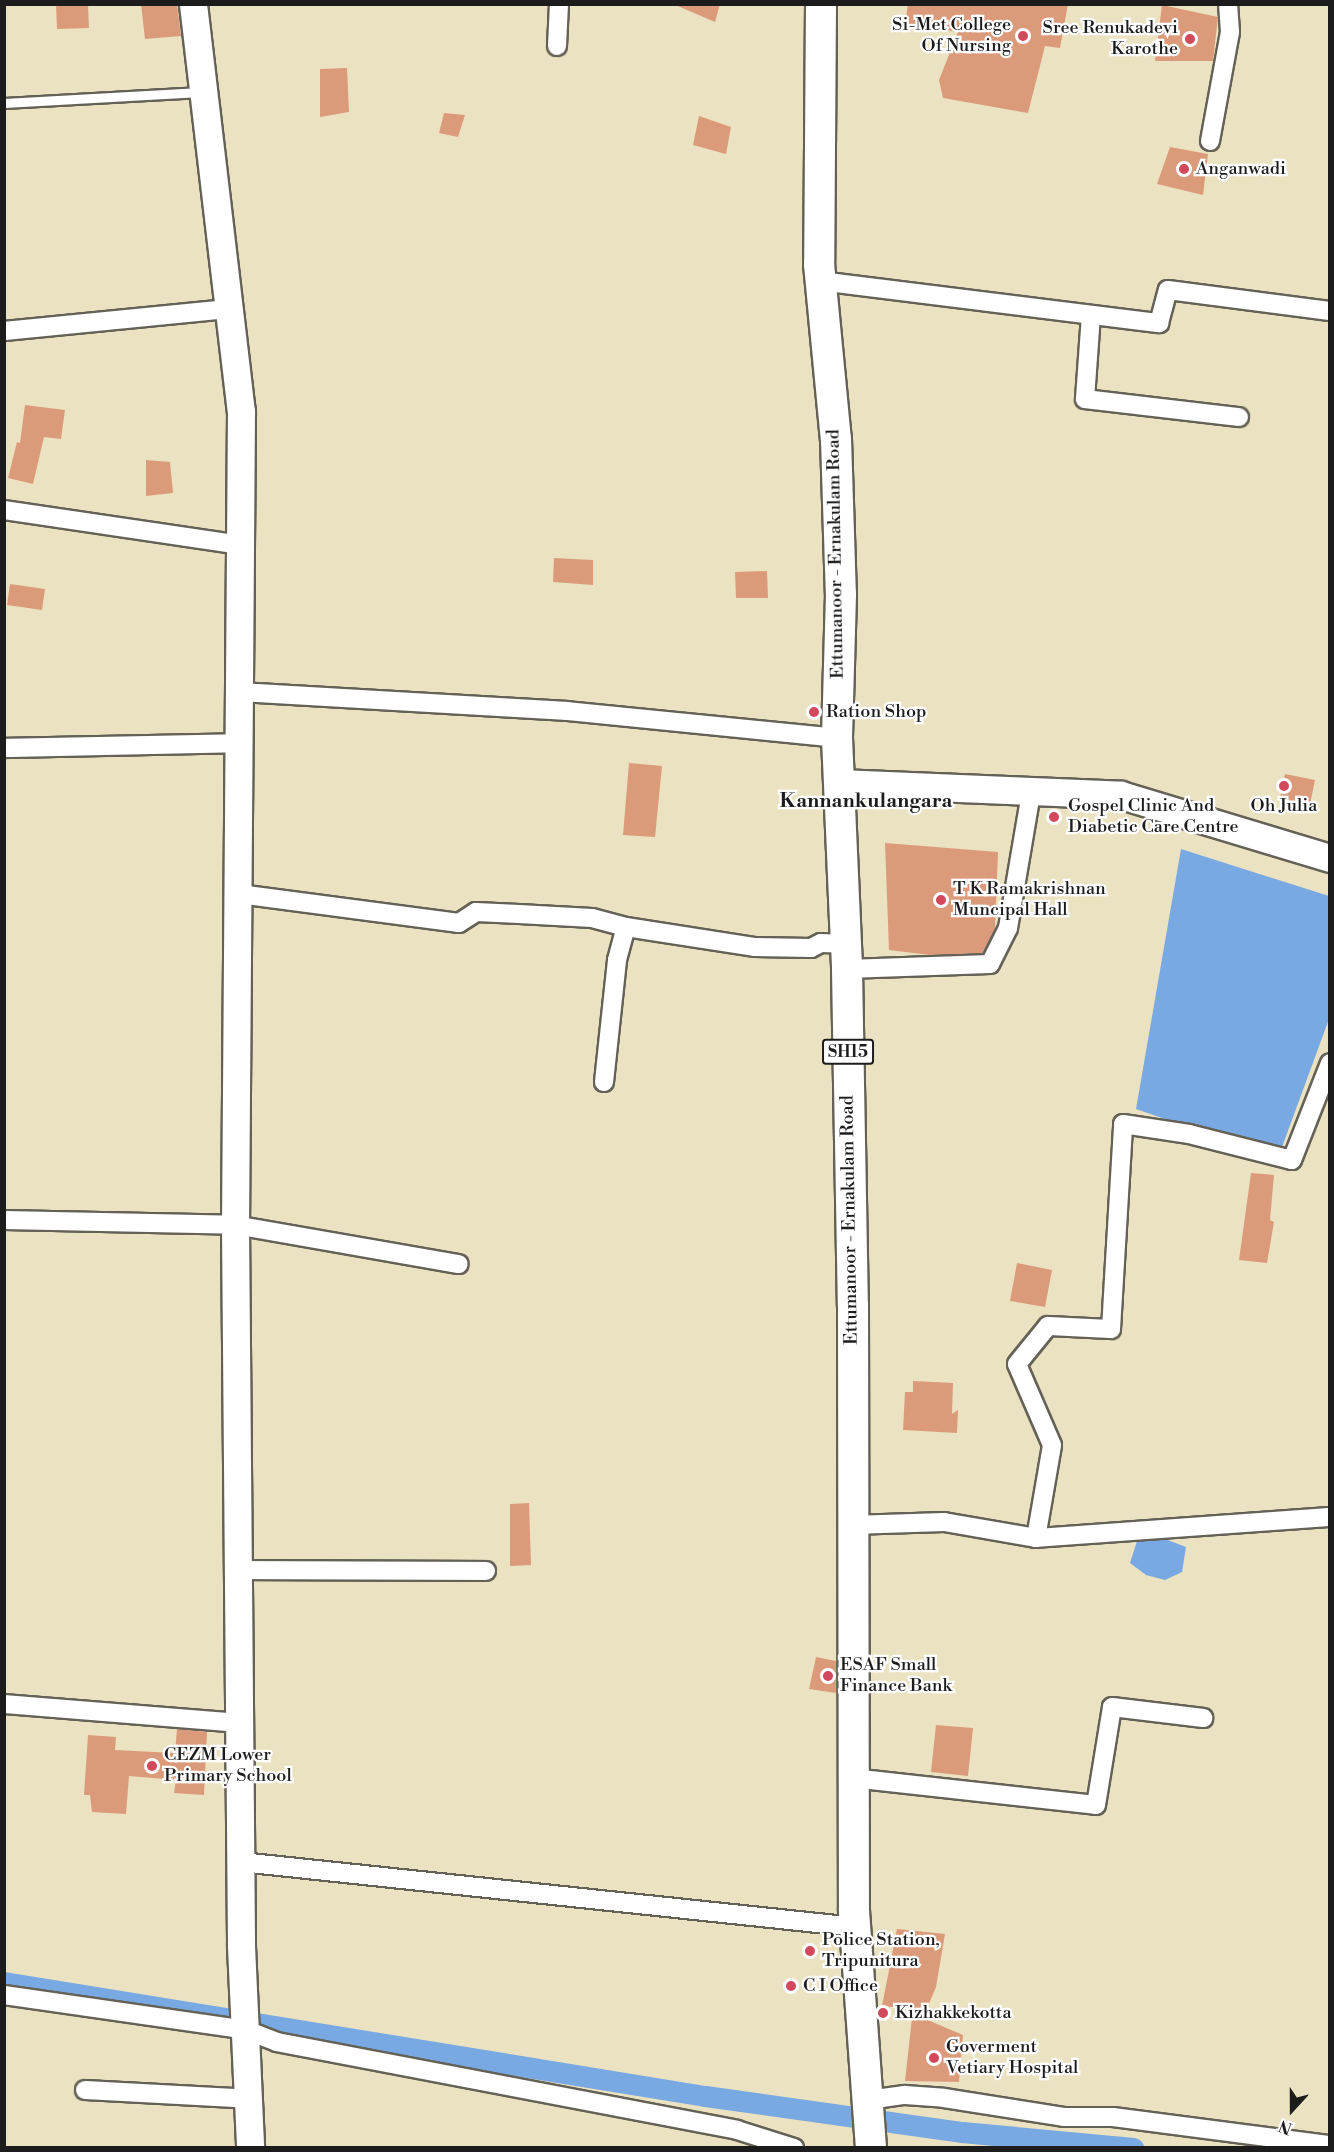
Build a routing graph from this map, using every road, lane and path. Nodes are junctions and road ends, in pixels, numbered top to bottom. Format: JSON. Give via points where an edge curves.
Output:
{"nodes":[{"id":1,"x":193,"y":4,"type":"edge"},
{"id":2,"x":559,"y":4,"type":"edge"},
{"id":3,"x":821,"y":4,"type":"edge"},
{"id":4,"x":1228,"y":4,"type":"edge"},
{"id":5,"x":557,"y":46,"type":"dead end"},
{"id":6,"x":203,"y":91,"type":"junction"},
{"id":7,"x":4,"y":103,"type":"edge"},
{"id":8,"x":1210,"y":141,"type":"dead end"},
{"id":9,"x":820,"y":281,"type":"junction"},
{"id":10,"x":229,"y":309,"type":"junction"},
{"id":11,"x":1329,"y":311,"type":"edge"},
{"id":12,"x":1091,"y":315,"type":"junction"},
{"id":13,"x":4,"y":331,"type":"edge"},
{"id":14,"x":1239,"y":417,"type":"dead end"},
{"id":15,"x":4,"y":510,"type":"edge"},
{"id":16,"x":240,"y":545,"type":"junction"},
{"id":17,"x":240,"y":692,"type":"junction"},
{"id":18,"x":837,"y":738,"type":"junction"},
{"id":19,"x":239,"y":743,"type":"junction"},
{"id":20,"x":4,"y":748,"type":"edge"},
{"id":21,"x":840,"y":783,"type":"junction"},
{"id":22,"x":1031,"y":793,"type":"junction"},
{"id":23,"x":1329,"y":858,"type":"edge"},
{"id":24,"x":238,"y":894,"type":"junction"},
{"id":25,"x":626,"y":927,"type":"junction"},
{"id":26,"x":846,"y":956,"type":"junction"},
{"id":27,"x":1329,"y":1063,"type":"edge"},
{"id":28,"x":604,"y":1082,"type":"dead end"},
{"id":29,"x":4,"y":1220,"type":"edge"},
{"id":30,"x":235,"y":1225,"type":"junction"},
{"id":31,"x":459,"y":1264,"type":"dead end"},
{"id":32,"x":1329,"y":1517,"type":"edge"},
{"id":33,"x":851,"y":1525,"type":"junction"},
{"id":34,"x":1036,"y":1538,"type":"junction"},
{"id":35,"x":238,"y":1570,"type":"junction"},
{"id":36,"x":486,"y":1570,"type":"dead end"},
{"id":37,"x":4,"y":1704,"type":"edge"},
{"id":38,"x":1203,"y":1718,"type":"dead end"},
{"id":39,"x":240,"y":1723,"type":"junction"},
{"id":40,"x":852,"y":1778,"type":"junction"},
{"id":41,"x":241,"y":1862,"type":"junction"},
{"id":42,"x":855,"y":1927,"type":"junction"},
{"id":43,"x":4,"y":1995,"type":"edge"},
{"id":44,"x":246,"y":2030,"type":"junction"},
{"id":45,"x":86,"y":2091,"type":"dead end"},
{"id":46,"x":249,"y":2099,"type":"junction"},
{"id":47,"x":868,"y":2100,"type":"junction"},
{"id":48,"x":1329,"y":2145,"type":"edge"},
{"id":49,"x":871,"y":2147,"type":"edge"},
{"id":50,"x":250,"y":2148,"type":"edge"},
{"id":51,"x":794,"y":2148,"type":"edge"}],
"edges":[{"from":1,"to":6,"type":"main road"},
{"from":2,"to":5,"type":"street"},
{"from":3,"to":9,"type":"main road","name":"Ettumanoor - Ernakulam Road","number":"SH15"},
{"from":4,"to":8,"type":"street","via":[[1230,32]]},
{"from":6,"to":7,"type":"lane"},
{"from":6,"to":10,"type":"main road"},
{"from":9,"to":12,"type":"street"},
{"from":9,"to":18,"type":"main road","name":"Ettumanoor - Ernakulam Road","number":"SH15","via":[[836,440],[841,594]]},
{"from":10,"to":13,"type":"street"},
{"from":10,"to":16,"type":"main road","via":[[241,411]]},
{"from":11,"to":12,"type":"street","via":[[1168,290],[1160,323]]},
{"from":12,"to":14,"type":"street","via":[[1085,399]]},
{"from":15,"to":16,"type":"street"},
{"from":16,"to":17,"type":"main road"},
{"from":17,"to":18,"type":"street","via":[[567,711]]},
{"from":17,"to":19,"type":"main road"},
{"from":18,"to":21,"type":"main road","name":"Ettumanoor - Ernakulam Road","number":"SH15"},
{"from":19,"to":20,"type":"street"},
{"from":19,"to":24,"type":"main road"},
{"from":21,"to":22,"type":"main road"},
{"from":21,"to":26,"type":"main road","name":"Ettumanoor - Ernakulam Road","number":"SH15"},
{"from":22,"to":23,"type":"main road","via":[[1121,795]]},
{"from":22,"to":26,"type":"street","via":[[1008,928],[990,964]]},
{"from":24,"to":25,"type":"street","via":[[459,923],[476,912],[592,918]]},
{"from":24,"to":30,"type":"main road"},
{"from":25,"to":26,"type":"street","via":[[755,947],[811,948],[821,943]]},
{"from":25,"to":28,"type":"street","via":[[617,960]]},
{"from":26,"to":33,"type":"main road","name":"Ettumanoor - Ernakulam Road","number":"SH15","via":[[853,1306]]},
{"from":27,"to":34,"type":"street","via":[[1292,1160],[1190,1134],[1123,1124],[1111,1329],[1048,1326],[1017,1364],[1052,1445]]},
{"from":29,"to":30,"type":"street"},
{"from":30,"to":31,"type":"street"},
{"from":30,"to":35,"type":"main road"},
{"from":32,"to":34,"type":"street"},
{"from":33,"to":34,"type":"street","via":[[944,1522]]},
{"from":33,"to":40,"type":"main road","name":"Ettumanoor - Ernakulam Road","number":"SH15"},
{"from":35,"to":36,"type":"street"},
{"from":35,"to":39,"type":"main road"},
{"from":37,"to":39,"type":"street"},
{"from":38,"to":40,"type":"street","via":[[1112,1707],[1096,1805]]},
{"from":39,"to":41,"type":"main road"},
{"from":40,"to":42,"type":"main road","name":"Ettumanoor - Ernakulam Road","number":"SH15"},
{"from":41,"to":42,"type":"street"},
{"from":41,"to":44,"type":"main road"},
{"from":42,"to":47,"type":"main road","name":"Ettumanoor - Ernakulam Road","number":"SH15"},
{"from":43,"to":44,"type":"street"},
{"from":44,"to":46,"type":"main road"},
{"from":44,"to":51,"type":"street","via":[[277,2042],[737,2130]]},
{"from":45,"to":46,"type":"street"},
{"from":46,"to":50,"type":"main road"},
{"from":47,"to":48,"type":"street","via":[[905,2095],[944,2098],[1064,2117],[1113,2117]]},
{"from":47,"to":49,"type":"main road","name":"Ettumanoor - Ernakulam Road","number":"SH15"}]}
